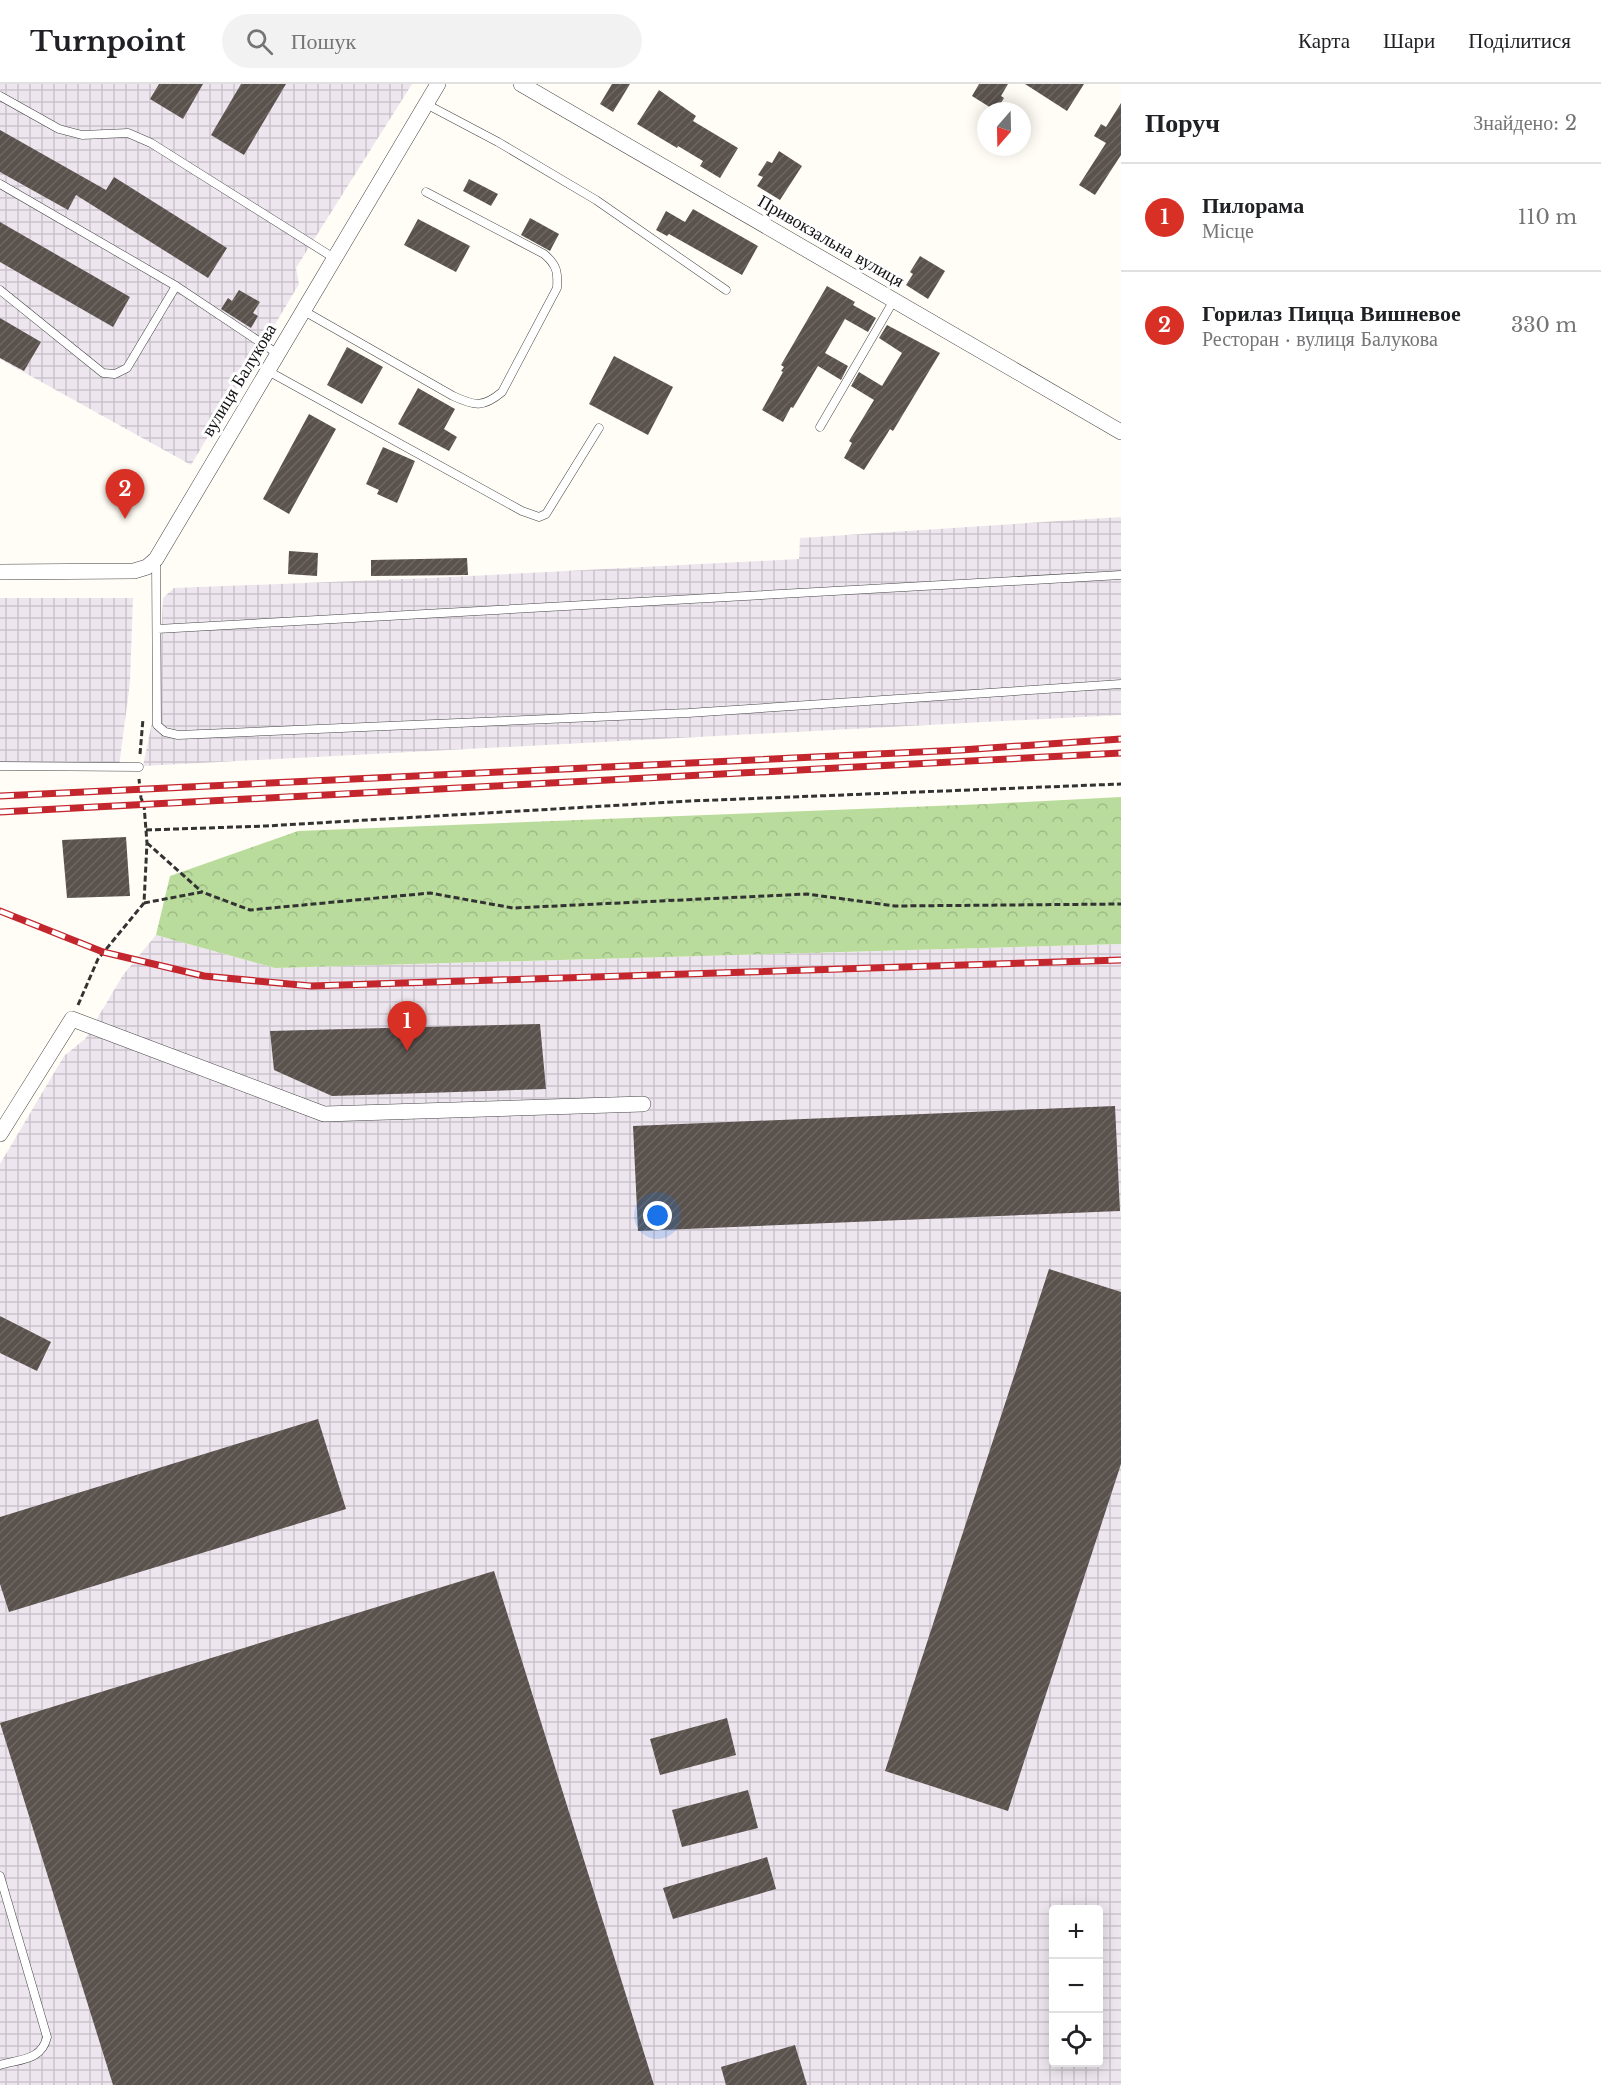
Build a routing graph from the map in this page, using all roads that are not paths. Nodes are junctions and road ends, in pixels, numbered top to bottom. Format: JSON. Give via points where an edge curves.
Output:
{"nodes":[{"id":1,"x":438,"y":84,"type":"edge"},
{"id":2,"x":521,"y":84,"type":"edge"},
{"id":3,"x":0,"y":96,"type":"edge"},
{"id":4,"x":426,"y":104,"type":"junction"},
{"id":5,"x":0,"y":184,"type":"edge"},
{"id":6,"x":426,"y":192,"type":"dead end"},
{"id":7,"x":334,"y":258,"type":"junction"},
{"id":8,"x":176,"y":286,"type":"junction"},
{"id":9,"x":0,"y":290,"type":"edge"},
{"id":10,"x":726,"y":290,"type":"dead end"},
{"id":11,"x":894,"y":300,"type":"junction"},
{"id":12,"x":304,"y":310,"type":"junction"},
{"id":13,"x":278,"y":354,"type":"junction"},
{"id":14,"x":268,"y":371,"type":"junction"},
{"id":15,"x":820,"y":427,"type":"dead end"},
{"id":16,"x":599,"y":428,"type":"dead end"},
{"id":17,"x":1121,"y":432,"type":"edge"},
{"id":18,"x":156,"y":559,"type":"junction"},
{"id":19,"x":0,"y":572,"type":"edge"},
{"id":20,"x":1121,"y":575,"type":"edge"},
{"id":21,"x":157,"y":629,"type":"junction"},
{"id":22,"x":1121,"y":684,"type":"edge"},
{"id":23,"x":0,"y":766,"type":"edge"},
{"id":24,"x":139,"y":767,"type":"road end"},
{"id":25,"x":643,"y":1104,"type":"dead end"},
{"id":26,"x":0,"y":1134,"type":"edge"},
{"id":27,"x":0,"y":1876,"type":"edge"},
{"id":28,"x":0,"y":2065,"type":"edge"}],
"edges":[{"from":1,"to":4,"type":"street","name":"вулиця Балукова"},
{"from":2,"to":11,"type":"street","name":"Привокзальна вулиця"},
{"from":3,"to":7,"type":"lane","via":[[59,129],[82,135],[128,133],[151,143]]},
{"from":4,"to":7,"type":"street","name":"вулиця Балукова"},
{"from":4,"to":10,"type":"lane","via":[[596,200]]},
{"from":5,"to":8,"type":"lane"},
{"from":6,"to":12,"type":"lane","via":[[555,263],[557,288],[502,392],[488,404],[471,404]]},
{"from":7,"to":12,"type":"street","name":"вулиця Балукова"},
{"from":8,"to":9,"type":"lane","via":[[127,368],[115,374],[103,373]]},
{"from":8,"to":13,"type":"lane"},
{"from":11,"to":15,"type":"lane"},
{"from":11,"to":17,"type":"street","name":"Привокзальна вулиця"},
{"from":12,"to":13,"type":"street","name":"вулиця Балукова"},
{"from":13,"to":14,"type":"street","name":"вулиця Балукова"},
{"from":14,"to":16,"type":"lane","via":[[522,512],[539,517],[546,514]]},
{"from":14,"to":18,"type":"street","name":"вулиця Балукова"},
{"from":18,"to":19,"type":"street","via":[[134,572]]},
{"from":18,"to":21,"type":"lane"},
{"from":20,"to":21,"type":"lane"},
{"from":21,"to":22,"type":"lane","via":[[157,725],[178,735],[688,713]]},
{"from":23,"to":24,"type":"lane"},
{"from":25,"to":26,"type":"street","via":[[324,1114],[72,1019]]},
{"from":27,"to":28,"type":"lane","via":[[47,2037],[37,2055]]}]}
